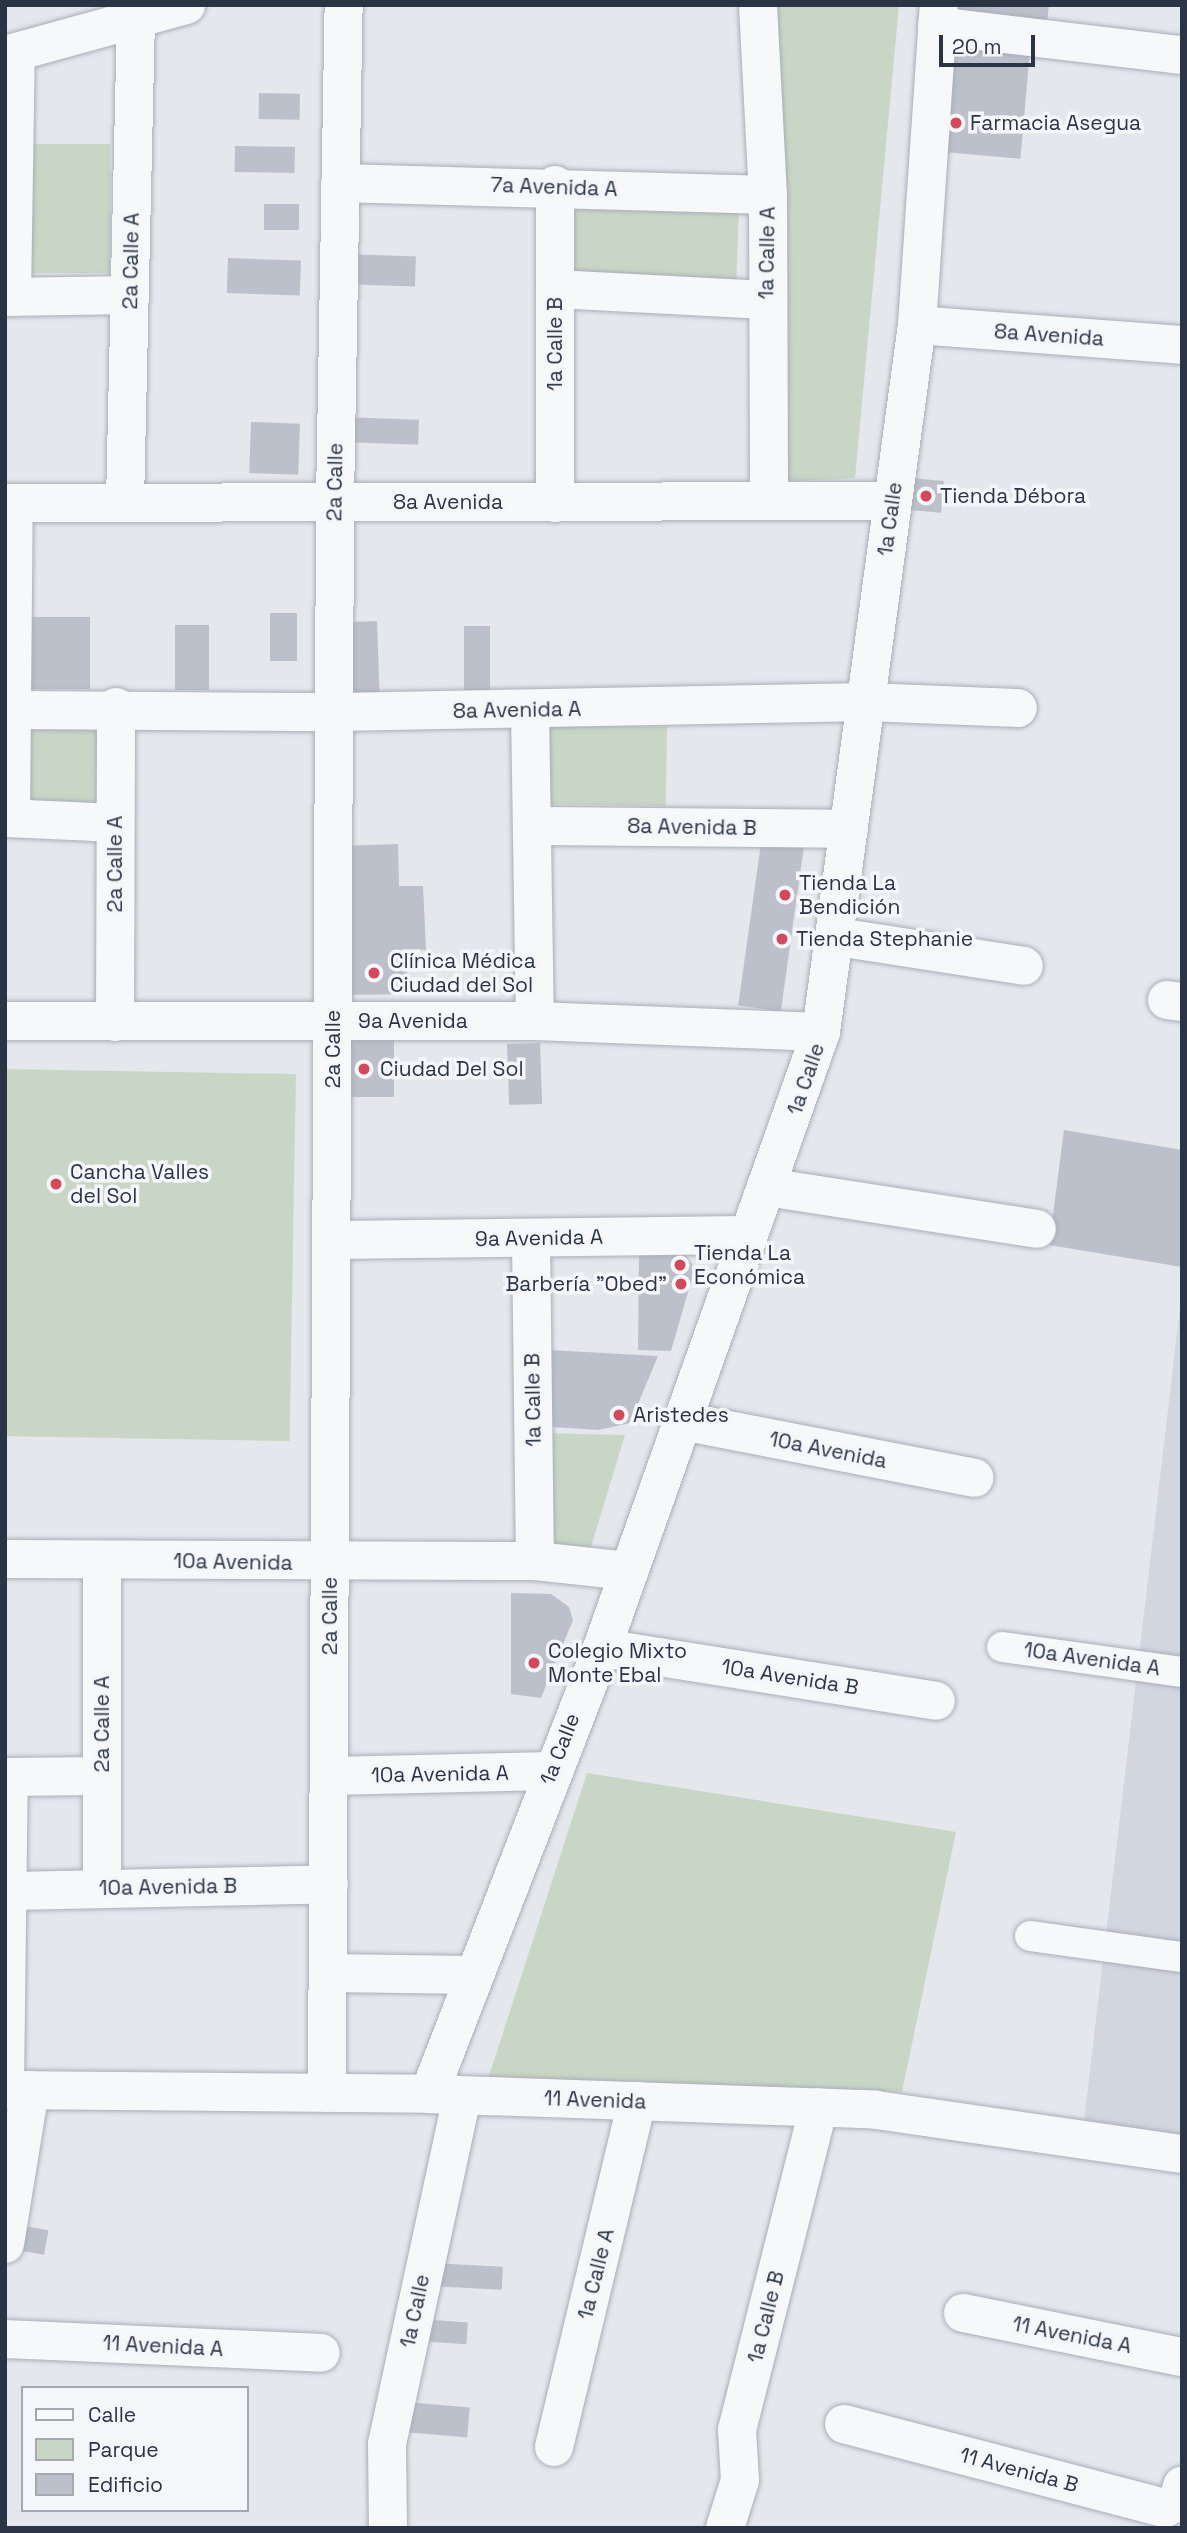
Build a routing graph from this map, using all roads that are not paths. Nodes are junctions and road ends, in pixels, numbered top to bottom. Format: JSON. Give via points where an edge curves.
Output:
{"nodes":[{"id":1,"x":186,"y":5,"type":"edge"},
{"id":2,"x":344,"y":5,"type":"edge"},
{"id":3,"x":758,"y":5,"type":"edge"},
{"id":4,"x":938,"y":15,"type":"edge"},
{"id":5,"x":136,"y":19,"type":"junction"},
{"id":6,"x":11,"y":54,"type":"edge"},
{"id":7,"x":1182,"y":55,"type":"edge"},
{"id":8,"x":340,"y":183,"type":"junction"},
{"id":9,"x":555,"y":185,"type":"junction"},
{"id":10,"x":768,"y":195,"type":"junction"},
{"id":11,"x":555,"y":289,"type":"junction"},
{"id":12,"x":130,"y":295,"type":"junction"},
{"id":13,"x":9,"y":297,"type":"edge"},
{"id":14,"x":766,"y":300,"type":"junction"},
{"id":15,"x":916,"y":325,"type":"junction"},
{"id":16,"x":1182,"y":345,"type":"edge"},
{"id":17,"x":769,"y":500,"type":"junction"},
{"id":18,"x":335,"y":501,"type":"junction"},
{"id":19,"x":890,"y":501,"type":"junction"},
{"id":20,"x":125,"y":502,"type":"junction"},
{"id":21,"x":10,"y":503,"type":"edge"},
{"id":22,"x":555,"y":503,"type":"junction"},
{"id":23,"x":867,"y":702,"type":"junction"},
{"id":24,"x":116,"y":706,"type":"junction"},
{"id":25,"x":1018,"y":708,"type":"dead end"},
{"id":26,"x":15,"y":710,"type":"junction"},
{"id":27,"x":530,"y":710,"type":"junction"},
{"id":28,"x":336,"y":712,"type":"junction"},
{"id":29,"x":8,"y":818,"type":"edge"},
{"id":30,"x":114,"y":823,"type":"junction"},
{"id":31,"x":534,"y":826,"type":"junction"},
{"id":32,"x":849,"y":829,"type":"junction"},
{"id":33,"x":837,"y":937,"type":"junction"},
{"id":34,"x":1024,"y":966,"type":"dead end"},
{"id":35,"x":5,"y":1021,"type":"edge"},
{"id":36,"x":535,"y":1021,"type":"junction"},
{"id":37,"x":115,"y":1022,"type":"junction"},
{"id":38,"x":334,"y":1022,"type":"junction"},
{"id":39,"x":821,"y":1032,"type":"junction"},
{"id":40,"x":766,"y":1187,"type":"junction"},
{"id":41,"x":1037,"y":1229,"type":"dead end"},
{"id":42,"x":746,"y":1235,"type":"junction"},
{"id":43,"x":531,"y":1239,"type":"junction"},
{"id":44,"x":332,"y":1240,"type":"junction"},
{"id":45,"x":682,"y":1421,"type":"junction"},
{"id":46,"x":975,"y":1478,"type":"dead end"},
{"id":47,"x":5,"y":1559,"type":"edge"},
{"id":48,"x":102,"y":1560,"type":"junction"},
{"id":49,"x":535,"y":1562,"type":"junction"},
{"id":50,"x":330,"y":1563,"type":"junction"},
{"id":51,"x":628,"y":1571,"type":"junction"},
{"id":52,"x":1002,"y":1647,"type":"dead end"},
{"id":53,"x":602,"y":1648,"type":"junction"},
{"id":54,"x":1182,"y":1672,"type":"edge"},
{"id":55,"x":936,"y":1701,"type":"dead end"},
{"id":56,"x":552,"y":1771,"type":"junction"},
{"id":57,"x":102,"y":1776,"type":"junction"},
{"id":58,"x":329,"y":1776,"type":"junction"},
{"id":59,"x":7,"y":1777,"type":"edge"},
{"id":60,"x":329,"y":1884,"type":"junction"},
{"id":61,"x":102,"y":1889,"type":"junction"},
{"id":62,"x":8,"y":1891,"type":"junction"},
{"id":63,"x":1030,"y":1936,"type":"dead end"},
{"id":64,"x":1182,"y":1958,"type":"edge"},
{"id":65,"x":328,"y":1973,"type":"junction"},
{"id":66,"x":474,"y":1975,"type":"junction"},
{"id":67,"x":13,"y":2089,"type":"edge"},
{"id":68,"x":327,"y":2093,"type":"junction"},
{"id":69,"x":446,"y":2095,"type":"junction"},
{"id":70,"x":637,"y":2101,"type":"junction"},
{"id":71,"x":820,"y":2107,"type":"junction"},
{"id":72,"x":1182,"y":2154,"type":"edge"},
{"id":73,"x":5,"y":2244,"type":"edge"},
{"id":74,"x":963,"y":2313,"type":"dead end"},
{"id":75,"x":5,"y":2339,"type":"edge"},
{"id":76,"x":321,"y":2353,"type":"dead end"},
{"id":77,"x":1182,"y":2357,"type":"edge"},
{"id":78,"x":844,"y":2424,"type":"dead end"},
{"id":79,"x":554,"y":2447,"type":"dead end"},
{"id":80,"x":1182,"y":2486,"type":"edge"},
{"id":81,"x":388,"y":2528,"type":"edge"},
{"id":82,"x":725,"y":2528,"type":"edge"}],
"edges":[{"from":1,"to":5,"type":"street"},
{"from":2,"to":8,"type":"street","name":"2a Calle"},
{"from":3,"to":10,"type":"street","name":"1a Calle A"},
{"from":4,"to":7,"type":"street"},
{"from":4,"to":15,"type":"street","name":"1a Calle"},
{"from":5,"to":6,"type":"street"},
{"from":5,"to":12,"type":"street","name":"2a Calle A"},
{"from":6,"to":13,"type":"street"},
{"from":8,"to":9,"type":"street","name":"7a Avenida A"},
{"from":8,"to":18,"type":"street","name":"2a Calle"},
{"from":9,"to":10,"type":"street","name":"7a Avenida A"},
{"from":9,"to":11,"type":"street","name":"1a Calle B"},
{"from":10,"to":14,"type":"street","name":"1a Calle A"},
{"from":11,"to":14,"type":"street"},
{"from":11,"to":22,"type":"street","name":"1a Calle B"},
{"from":12,"to":13,"type":"street"},
{"from":12,"to":20,"type":"street","name":"2a Calle A"},
{"from":14,"to":17,"type":"street","name":"1a Calle A"},
{"from":15,"to":16,"type":"street","name":"8a Avenida"},
{"from":15,"to":19,"type":"street","name":"1a Calle"},
{"from":17,"to":19,"type":"street","name":"8a Avenida"},
{"from":17,"to":22,"type":"street","name":"8a Avenida"},
{"from":18,"to":20,"type":"street","name":"8a Avenida"},
{"from":18,"to":22,"type":"street","name":"8a Avenida"},
{"from":18,"to":28,"type":"street","name":"2a Calle"},
{"from":19,"to":23,"type":"street","name":"1a Calle"},
{"from":20,"to":21,"type":"street","name":"8a Avenida"},
{"from":21,"to":26,"type":"street"},
{"from":23,"to":25,"type":"street","name":"8a Avenida A"},
{"from":23,"to":27,"type":"street","name":"8a Avenida A"},
{"from":23,"to":32,"type":"street","name":"1a Calle"},
{"from":24,"to":26,"type":"street","name":"8a Avenida A"},
{"from":24,"to":28,"type":"street","name":"8a Avenida A"},
{"from":24,"to":30,"type":"street","name":"2a Calle A"},
{"from":26,"to":29,"type":"street"},
{"from":27,"to":28,"type":"street","name":"8a Avenida A"},
{"from":27,"to":31,"type":"street"},
{"from":28,"to":38,"type":"street","name":"2a Calle"},
{"from":29,"to":30,"type":"street"},
{"from":30,"to":37,"type":"street","name":"2a Calle A"},
{"from":31,"to":32,"type":"street","name":"8a Avenida B"},
{"from":31,"to":36,"type":"street"},
{"from":32,"to":33,"type":"street","name":"1a Calle"},
{"from":33,"to":34,"type":"street"},
{"from":33,"to":39,"type":"street","name":"1a Calle"},
{"from":35,"to":37,"type":"street","name":"9a Avenida"},
{"from":36,"to":38,"type":"street","name":"9a Avenida"},
{"from":36,"to":39,"type":"street","name":"9a Avenida"},
{"from":37,"to":38,"type":"street","name":"9a Avenida"},
{"from":38,"to":44,"type":"street","name":"2a Calle"},
{"from":39,"to":40,"type":"street","name":"1a Calle"},
{"from":40,"to":41,"type":"street"},
{"from":40,"to":42,"type":"street","name":"1a Calle"},
{"from":42,"to":43,"type":"street","name":"9a Avenida A"},
{"from":42,"to":45,"type":"street","name":"1a Calle"},
{"from":43,"to":44,"type":"street","name":"9a Avenida A"},
{"from":43,"to":49,"type":"street","name":"1a Calle B"},
{"from":44,"to":50,"type":"street","name":"2a Calle"},
{"from":45,"to":46,"type":"street","name":"10a Avenida"},
{"from":45,"to":51,"type":"street","name":"1a Calle"},
{"from":47,"to":48,"type":"street","name":"10a Avenida"},
{"from":48,"to":50,"type":"street","name":"10a Avenida"},
{"from":48,"to":57,"type":"street","name":"2a Calle A"},
{"from":49,"to":50,"type":"street","name":"10a Avenida"},
{"from":49,"to":51,"type":"street","name":"10a Avenida"},
{"from":50,"to":58,"type":"street","name":"2a Calle"},
{"from":51,"to":53,"type":"street","name":"1a Calle"},
{"from":52,"to":54,"type":"street","name":"10a Avenida A"},
{"from":53,"to":55,"type":"street","name":"10a Avenida B"},
{"from":53,"to":56,"type":"street","name":"1a Calle"},
{"from":56,"to":58,"type":"street","name":"10a Avenida A"},
{"from":56,"to":66,"type":"street","name":"1a Calle"},
{"from":57,"to":59,"type":"street"},
{"from":57,"to":61,"type":"street","name":"2a Calle A"},
{"from":58,"to":60,"type":"street","name":"2a Calle"},
{"from":59,"to":62,"type":"street"},
{"from":60,"to":61,"type":"street","name":"10a Avenida B"},
{"from":60,"to":65,"type":"street","name":"2a Calle"},
{"from":61,"to":62,"type":"street","name":"10a Avenida B"},
{"from":62,"to":67,"type":"street"},
{"from":63,"to":64,"type":"street"},
{"from":65,"to":66,"type":"street"},
{"from":65,"to":68,"type":"street","name":"2a Calle"},
{"from":66,"to":69,"type":"street","name":"1a Calle"},
{"from":67,"to":68,"type":"street","name":"11 Avenida"},
{"from":67,"to":73,"type":"street"},
{"from":68,"to":69,"type":"street","name":"11 Avenida"},
{"from":69,"to":70,"type":"street","name":"11 Avenida"},
{"from":69,"to":81,"type":"street","name":"1a Calle","via":[[387,2444]]},
{"from":70,"to":71,"type":"street","name":"11 Avenida"},
{"from":70,"to":79,"type":"street","name":"1a Calle A"},
{"from":71,"to":72,"type":"street","name":"11 Avenida"},
{"from":71,"to":82,"type":"street","name":"1a Calle B","via":[[737,2430],[740,2480]]},
{"from":74,"to":77,"type":"street","name":"11 Avenida A"},
{"from":75,"to":76,"type":"street","name":"11 Avenida A"},
{"from":78,"to":80,"type":"street","name":"11 Avenida B","via":[[1165,2508],[1178,2501]]}]}
